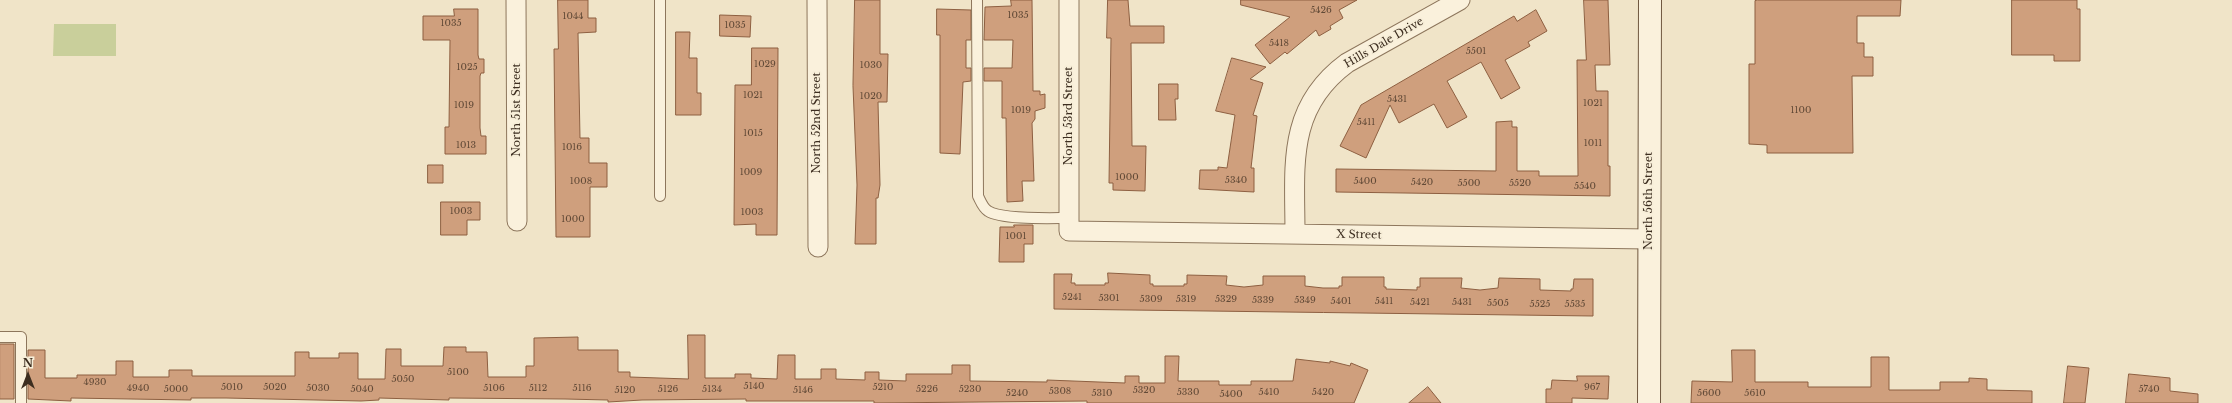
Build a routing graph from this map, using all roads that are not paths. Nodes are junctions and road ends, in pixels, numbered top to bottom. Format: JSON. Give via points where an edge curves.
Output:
{"nodes":[{"id":1,"x":516,"y":0,"type":"edge"},
{"id":2,"x":660,"y":0,"type":"edge"},
{"id":3,"x":817,"y":0,"type":"edge"},
{"id":4,"x":977,"y":0,"type":"edge"},
{"id":5,"x":1069,"y":0,"type":"edge"},
{"id":6,"x":1460,"y":0,"type":"edge"},
{"id":7,"x":1650,"y":0,"type":"edge"},
{"id":8,"x":660,"y":196,"type":"dead end"},
{"id":9,"x":517,"y":221,"type":"dead end"},
{"id":10,"x":1069,"y":225,"type":"junction"},
{"id":11,"x":1295,"y":234,"type":"junction"},
{"id":12,"x":1649,"y":239,"type":"junction"},
{"id":13,"x":818,"y":247,"type":"dead end"},
{"id":14,"x":0,"y":337,"type":"edge"},
{"id":15,"x":21,"y":403,"type":"edge"},
{"id":16,"x":1649,"y":403,"type":"edge"}],
"edges":[{"from":1,"to":9,"type":"street","name":"North 51st Street"},
{"from":2,"to":8,"type":"lane"},
{"from":3,"to":13,"type":"street","name":"North 52nd Street"},
{"from":4,"to":10,"type":"lane","via":[[978,196],[989,212],[1007,217]]},
{"from":5,"to":10,"type":"street","name":"North 53rd Street"},
{"from":6,"to":11,"type":"street","name":"Hills Dale Drive","via":[[1347,63],[1331,76],[1312,98],[1301,124],[1296,152]]},
{"from":7,"to":12,"type":"main road","name":"North 56th Street"},
{"from":10,"to":11,"type":"street","name":"X Street"},
{"from":11,"to":12,"type":"street","name":"X Street"},
{"from":12,"to":16,"type":"main road","name":"North 56th Street"},
{"from":14,"to":15,"type":"lane","via":[[21,337]]}]}
